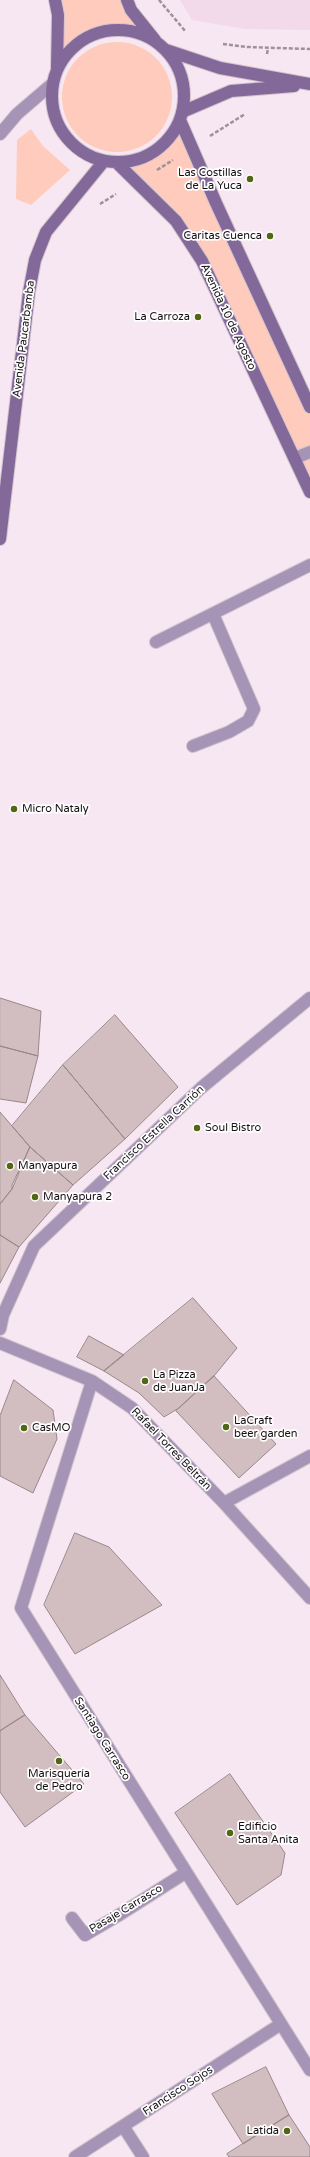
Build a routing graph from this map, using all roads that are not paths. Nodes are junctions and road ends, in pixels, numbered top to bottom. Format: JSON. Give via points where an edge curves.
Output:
{"nodes":[{"id":1,"x":56,"y":0,"type":"edge"},
{"id":2,"x":127,"y":0,"type":"edge"},
{"id":3,"x":160,"y":46,"type":"junction"},
{"id":4,"x":56,"y":70,"type":"junction"},
{"id":5,"x":52,"y":84,"type":"junction"},
{"id":6,"x":310,"y":84,"type":"edge"},
{"id":7,"x":181,"y":116,"type":"junction"},
{"id":8,"x":0,"y":134,"type":"edge"},
{"id":9,"x":104,"y":161,"type":"junction"},
{"id":10,"x":117,"y":163,"type":"junction"},
{"id":11,"x":310,"y":407,"type":"edge"},
{"id":12,"x":310,"y":452,"type":"edge"},
{"id":13,"x":295,"y":458,"type":"junction"},
{"id":14,"x":310,"y":492,"type":"edge"},
{"id":15,"x":0,"y":539,"type":"edge"},
{"id":16,"x":310,"y":565,"type":"edge"},
{"id":17,"x":213,"y":614,"type":"junction"},
{"id":18,"x":156,"y":642,"type":"dead end"},
{"id":19,"x":193,"y":746,"type":"dead end"},
{"id":20,"x":310,"y":998,"type":"edge"},
{"id":21,"x":0,"y":1329,"type":"edge"},
{"id":22,"x":0,"y":1343,"type":"edge"},
{"id":23,"x":92,"y":1381,"type":"junction"},
{"id":24,"x":310,"y":1456,"type":"edge"},
{"id":25,"x":224,"y":1503,"type":"junction"},
{"id":26,"x":310,"y":1598,"type":"edge"},
{"id":27,"x":185,"y":1873,"type":"junction"},
{"id":28,"x":72,"y":1918,"type":"dead end"},
{"id":29,"x":280,"y":2024,"type":"junction"},
{"id":30,"x":310,"y":2070,"type":"edge"},
{"id":31,"x":123,"y":2126,"type":"junction"},
{"id":32,"x":75,"y":2157,"type":"edge"},
{"id":33,"x":143,"y":2157,"type":"edge"}],
"edges":[{"from":1,"to":4,"type":"main road"},
{"from":2,"to":3,"type":"main road"},
{"from":3,"to":4,"type":"main road","via":[[139,33],[100,32],[82,40],[67,53]]},
{"from":3,"to":6,"type":"main road","via":[[220,68]]},
{"from":3,"to":7,"type":"main road","via":[[176,64],[181,78],[184,92]]},
{"from":4,"to":5,"type":"main road"},
{"from":5,"to":8,"type":"street","via":[[17,114]]},
{"from":5,"to":9,"type":"main road","via":[[54,113],[67,139],[78,149]]},
{"from":6,"to":7,"type":"main road","via":[[231,91]]},
{"from":7,"to":10,"type":"main road","via":[[166,143],[131,162]]},
{"from":7,"to":11,"type":"main road","via":[[216,203]]},
{"from":9,"to":10,"type":"main road"},
{"from":9,"to":15,"type":"main road","name":"Avenida Paucarbamba","via":[[46,232],[35,260]]},
{"from":10,"to":13,"type":"main road","name":"Avenida 10 de Agosto","via":[[176,221],[202,261]]},
{"from":12,"to":13,"type":"street"},
{"from":13,"to":14,"type":"main road","name":"Avenida 10 de Agosto"},
{"from":16,"to":17,"type":"street"},
{"from":17,"to":18,"type":"street"},
{"from":17,"to":19,"type":"street","via":[[254,709],[248,721],[229,732]]},
{"from":20,"to":21,"type":"street","name":"Francisco Estrella Carrión","via":[[201,1088],[34,1246],[3,1315]]},
{"from":22,"to":23,"type":"street","name":"Rafael Torres Beltrán"},
{"from":23,"to":25,"type":"street","name":"Rafael Torres Beltrán","via":[[132,1408]]},
{"from":23,"to":27,"type":"street","name":"Santiago Carrasco","via":[[22,1608]]},
{"from":24,"to":25,"type":"street"},
{"from":25,"to":26,"type":"street","name":"Rafael Torres Beltrán"},
{"from":27,"to":28,"type":"street","name":"Pasaje Carrasco","via":[[85,1935]]},
{"from":27,"to":29,"type":"street","name":"Santiago Carrasco"},
{"from":29,"to":30,"type":"street","name":"Santiago Carrasco"},
{"from":29,"to":31,"type":"street","name":"Francisco Sojos"},
{"from":31,"to":32,"type":"street","name":"Francisco Sojos"},
{"from":31,"to":33,"type":"street"}]}
